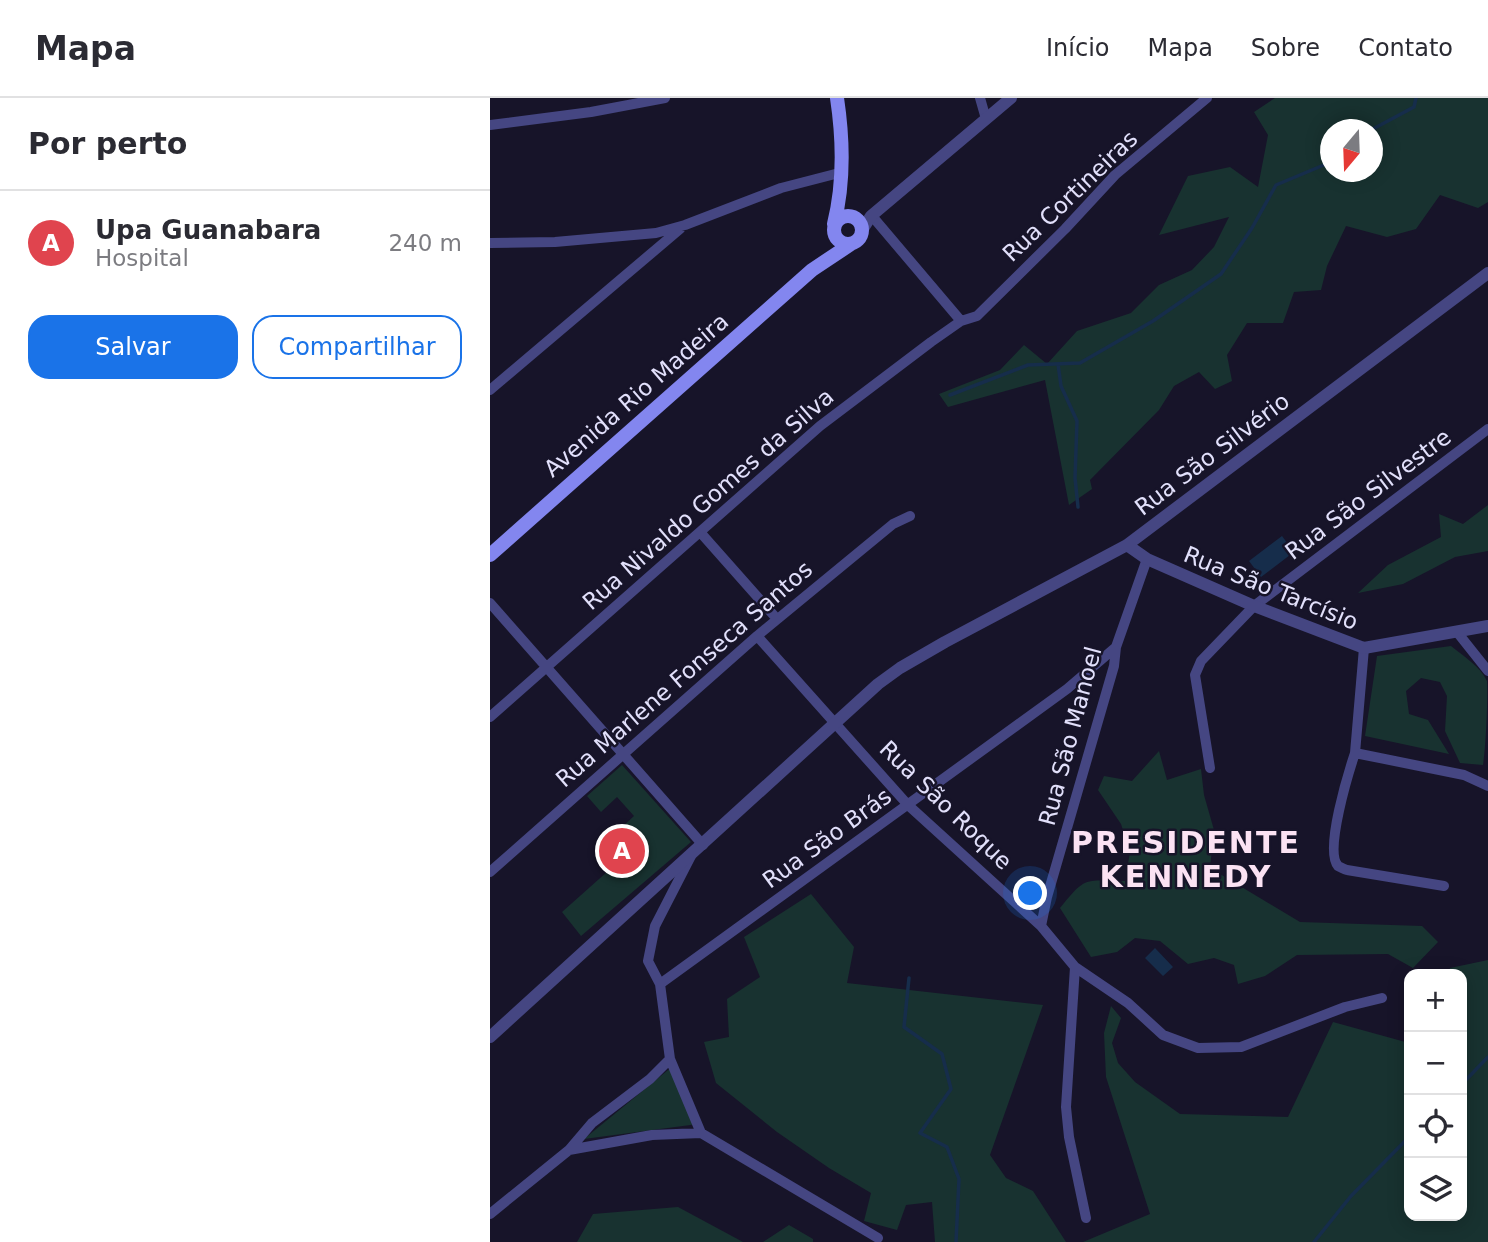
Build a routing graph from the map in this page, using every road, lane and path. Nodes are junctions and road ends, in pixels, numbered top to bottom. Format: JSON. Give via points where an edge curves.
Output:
{"nodes":[{"id":1,"x":665,"y":98,"type":"edge"},
{"id":2,"x":837,"y":98,"type":"edge"},
{"id":3,"x":980,"y":98,"type":"edge"},
{"id":4,"x":1011,"y":98,"type":"edge"},
{"id":5,"x":1207,"y":98,"type":"edge"},
{"id":6,"x":986,"y":119,"type":"junction"},
{"id":7,"x":490,"y":125,"type":"edge"},
{"id":8,"x":840,"y":178,"type":"junction"},
{"id":9,"x":872,"y":216,"type":"junction"},
{"id":10,"x":856,"y":221,"type":"junction"},
{"id":11,"x":685,"y":225,"type":"junction"},
{"id":12,"x":834,"y":228,"type":"junction"},
{"id":13,"x":490,"y":243,"type":"edge"},
{"id":14,"x":851,"y":244,"type":"junction"},
{"id":15,"x":812,"y":270,"type":"junction"},
{"id":16,"x":1488,"y":273,"type":"edge"},
{"id":17,"x":961,"y":321,"type":"junction"},
{"id":18,"x":490,"y":390,"type":"edge"},
{"id":19,"x":1488,"y":429,"type":"edge"},
{"id":20,"x":911,"y":516,"type":"dead end"},
{"id":21,"x":700,"y":532,"type":"junction"},
{"id":22,"x":1127,"y":545,"type":"junction"},
{"id":23,"x":490,"y":555,"type":"edge"},
{"id":24,"x":1147,"y":559,"type":"junction"},
{"id":25,"x":490,"y":603,"type":"edge"},
{"id":26,"x":1254,"y":606,"type":"junction"},
{"id":27,"x":777,"y":619,"type":"junction"},
{"id":28,"x":1488,"y":626,"type":"edge"},
{"id":29,"x":1457,"y":632,"type":"junction"},
{"id":30,"x":757,"y":636,"type":"junction"},
{"id":31,"x":1116,"y":647,"type":"junction"},
{"id":32,"x":1364,"y":648,"type":"junction"},
{"id":33,"x":546,"y":667,"type":"junction"},
{"id":34,"x":1488,"y":671,"type":"edge"},
{"id":35,"x":490,"y":717,"type":"edge"},
{"id":36,"x":834,"y":722,"type":"junction"},
{"id":37,"x":1355,"y":753,"type":"junction"},
{"id":38,"x":621,"y":755,"type":"junction"},
{"id":39,"x":1210,"y":768,"type":"dead end"},
{"id":40,"x":1488,"y":786,"type":"edge"},
{"id":41,"x":908,"y":805,"type":"junction"},
{"id":42,"x":703,"y":845,"type":"junction"},
{"id":43,"x":691,"y":856,"type":"junction"},
{"id":44,"x":490,"y":872,"type":"edge"},
{"id":45,"x":1444,"y":886,"type":"dead end"},
{"id":46,"x":1041,"y":926,"type":"junction"},
{"id":47,"x":1075,"y":967,"type":"junction"},
{"id":48,"x":660,"y":984,"type":"junction"},
{"id":49,"x":1382,"y":998,"type":"dead end"},
{"id":50,"x":490,"y":1037,"type":"edge"},
{"id":51,"x":670,"y":1059,"type":"junction"},
{"id":52,"x":701,"y":1133,"type":"junction"},
{"id":53,"x":569,"y":1150,"type":"junction"},
{"id":54,"x":490,"y":1214,"type":"edge"},
{"id":55,"x":1086,"y":1218,"type":"dead end"},
{"id":56,"x":878,"y":1238,"type":"dead end"}],
"edges":[{"from":1,"to":7,"type":"street","via":[[591,113]]},
{"from":2,"to":8,"type":"main road"},
{"from":3,"to":6,"type":"street"},
{"from":4,"to":6,"type":"street"},
{"from":5,"to":17,"type":"street","name":"Rua Cortineiras","via":[[1115,175],[977,316]]},
{"from":6,"to":9,"type":"street"},
{"from":8,"to":10,"type":"main road","via":[[846,208]]},
{"from":8,"to":11,"type":"street","via":[[781,188]]},
{"from":8,"to":12,"type":"main road","name":"Avenida Rio Madeira"},
{"from":9,"to":10,"type":"street"},
{"from":9,"to":17,"type":"street"},
{"from":10,"to":12,"type":"main road","via":[[842,217]]},
{"from":10,"to":14,"type":"main road","via":[[859,239]]},
{"from":11,"to":13,"type":"street","via":[[656,233]]},
{"from":11,"to":18,"type":"street"},
{"from":12,"to":14,"type":"main road","via":[[842,243]]},
{"from":12,"to":15,"type":"main road","name":"Avenida Rio Madeira","via":[[827,251]]},
{"from":14,"to":15,"type":"main road","name":"Avenida Rio Madeira"},
{"from":15,"to":23,"type":"main road","name":"Avenida Rio Madeira"},
{"from":16,"to":22,"type":"street","name":"Rua São Silvério"},
{"from":17,"to":21,"type":"street","name":"Rua Nivaldo Gomes da Silva","via":[[820,426]]},
{"from":19,"to":26,"type":"street","name":"Rua São Silvestre"},
{"from":20,"to":27,"type":"street","name":"Rua Marlene Fonseca Santos","via":[[893,524]]},
{"from":21,"to":27,"type":"street"},
{"from":21,"to":33,"type":"street","name":"Rua Nivaldo Gomes da Silva"},
{"from":22,"to":24,"type":"street","name":"Rua São Tarcísio"},
{"from":22,"to":36,"type":"street","name":"Rua São Silvério","via":[[900,668]]},
{"from":24,"to":26,"type":"street","name":"Rua São Tarcísio"},
{"from":24,"to":31,"type":"street","name":"Rua São Manoel"},
{"from":25,"to":33,"type":"street"},
{"from":26,"to":32,"type":"street","name":"Rua São Tarcísio"},
{"from":26,"to":39,"type":"street","name":"Rua São Silvestre","via":[[1201,661],[1195,675]]},
{"from":27,"to":30,"type":"street","name":"Rua Marlene Fonseca Santos"},
{"from":28,"to":29,"type":"street","name":"Rua São Tarcísio"},
{"from":29,"to":32,"type":"street","name":"Rua São Tarcísio"},
{"from":29,"to":34,"type":"street"},
{"from":30,"to":36,"type":"street","name":"Rua São Roque"},
{"from":30,"to":38,"type":"street","name":"Rua Marlene Fonseca Santos"},
{"from":31,"to":41,"type":"street","name":"Rua São Brás","via":[[1067,689]]},
{"from":31,"to":46,"type":"street","name":"Rua São Manoel"},
{"from":32,"to":37,"type":"street"},
{"from":33,"to":35,"type":"street","name":"Rua Nivaldo Gomes da Silva"},
{"from":33,"to":38,"type":"street"},
{"from":36,"to":41,"type":"street","name":"Rua São Roque"},
{"from":36,"to":42,"type":"street","name":"Rua São Silvério"},
{"from":37,"to":40,"type":"street","via":[[1464,775]]},
{"from":37,"to":45,"type":"street","via":[[1337,824],[1333,857],[1338,866]]},
{"from":38,"to":42,"type":"street"},
{"from":38,"to":44,"type":"street","name":"Rua Marlene Fonseca Santos"},
{"from":41,"to":46,"type":"street","name":"Rua São Roque"},
{"from":41,"to":48,"type":"street","name":"Rua São Brás"},
{"from":42,"to":43,"type":"street","name":"Rua São Silvério"},
{"from":43,"to":48,"type":"street","via":[[655,926],[648,961]]},
{"from":43,"to":50,"type":"street","name":"Rua São Silvério"},
{"from":46,"to":47,"type":"street","name":"Rua São Roque"},
{"from":47,"to":49,"type":"street","name":"Rua São Roque","via":[[1128,1003],[1163,1035],[1198,1048],[1241,1047],[1345,1007]]},
{"from":47,"to":55,"type":"street","via":[[1066,1107]]},
{"from":48,"to":51,"type":"street"},
{"from":51,"to":52,"type":"street"},
{"from":51,"to":53,"type":"street","via":[[592,1123]]},
{"from":52,"to":53,"type":"street","via":[[652,1135]]},
{"from":52,"to":56,"type":"street"},
{"from":53,"to":54,"type":"street"}]}
